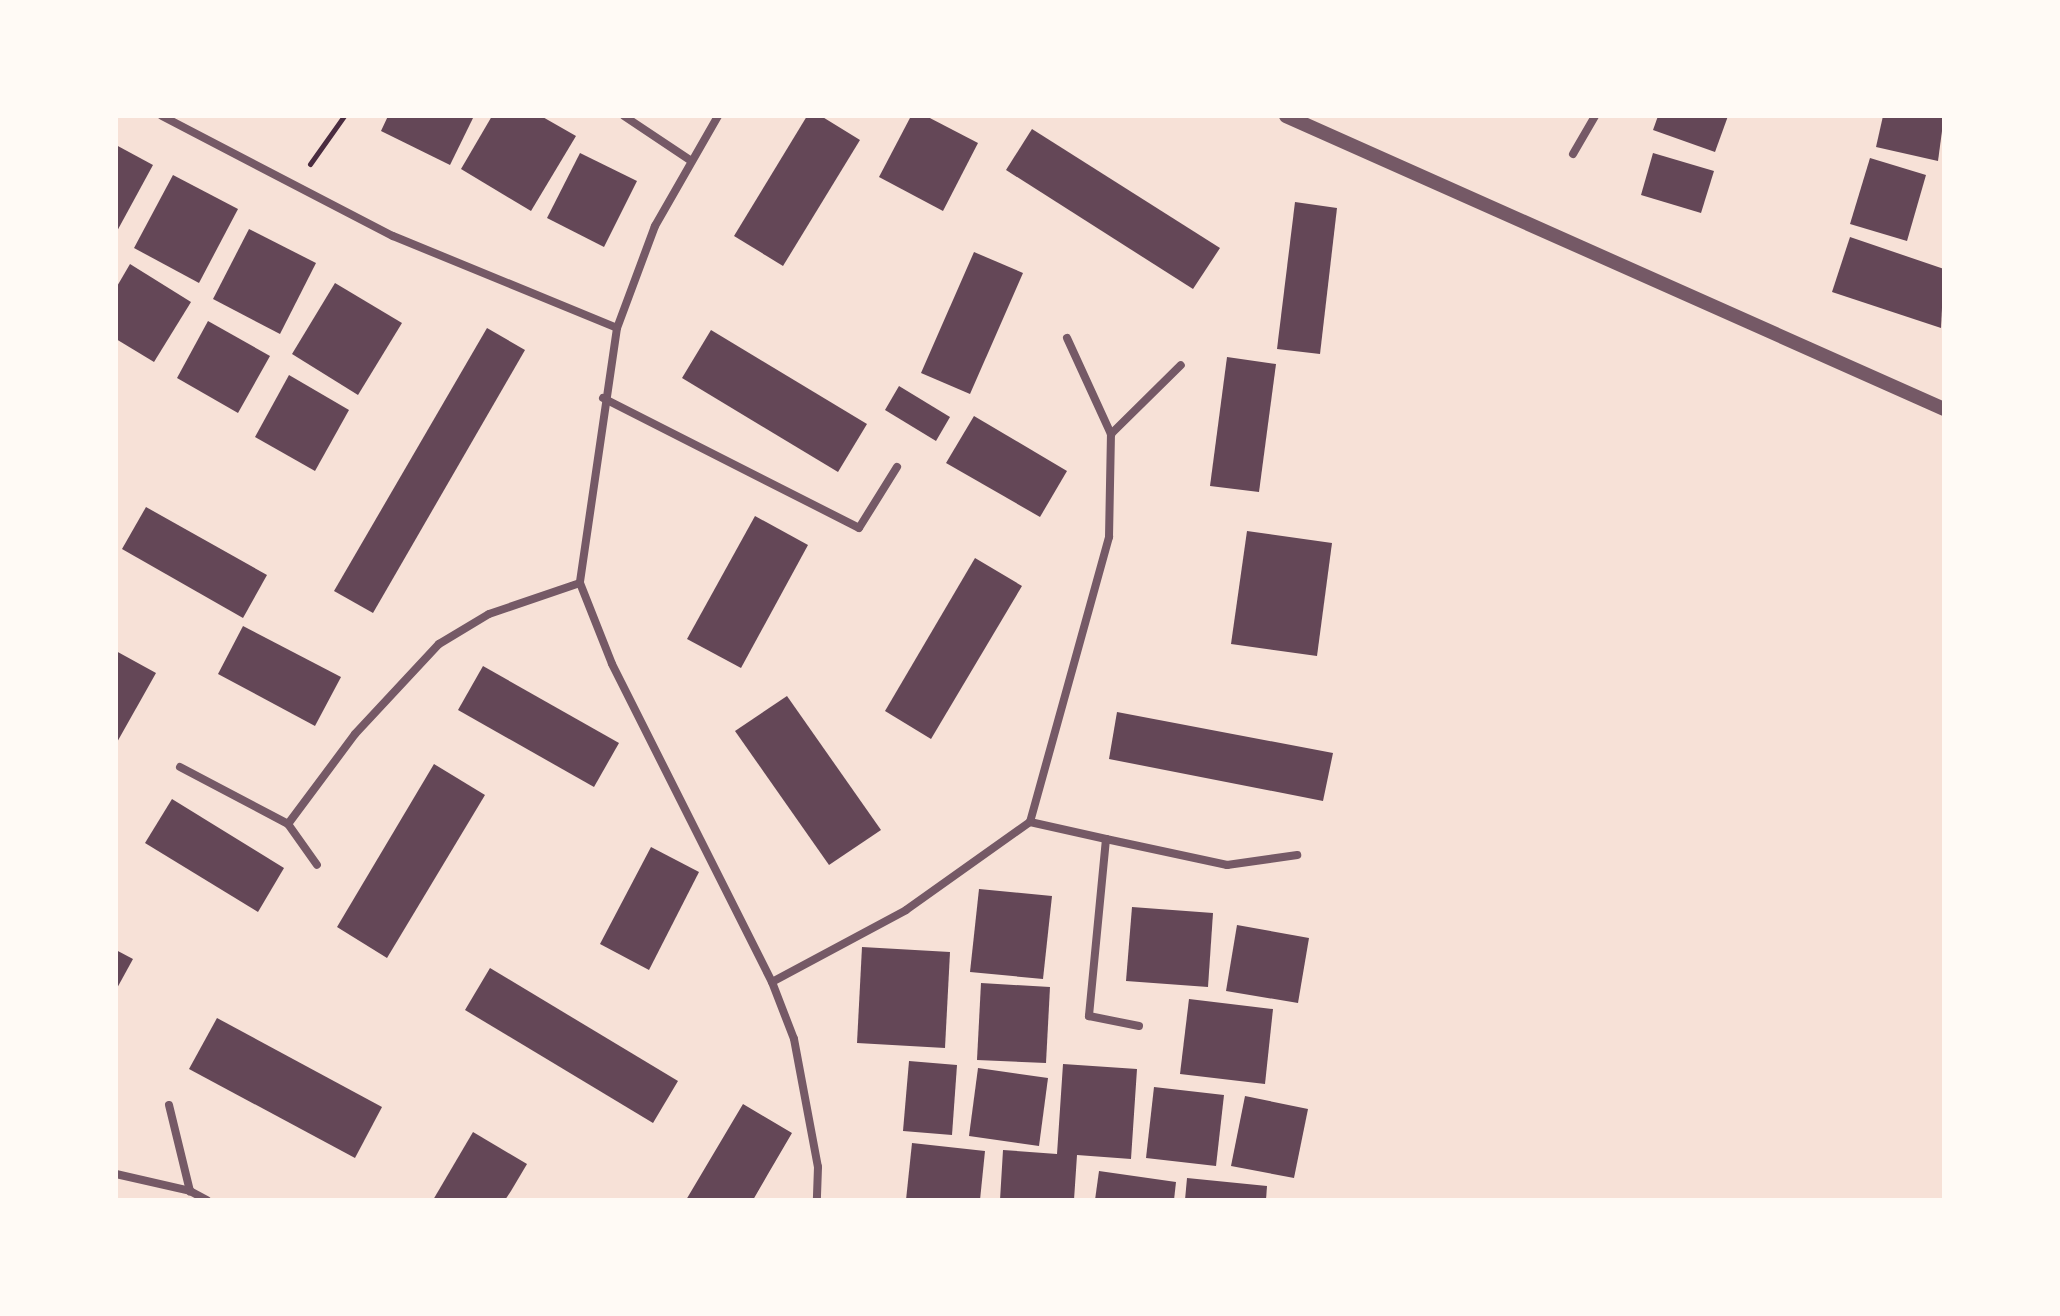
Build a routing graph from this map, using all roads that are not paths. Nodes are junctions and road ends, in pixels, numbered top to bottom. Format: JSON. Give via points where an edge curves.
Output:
{"nodes":[{"id":1,"x":162,"y":116,"type":"edge"},
{"id":2,"x":624,"y":116,"type":"edge"},
{"id":3,"x":718,"y":116,"type":"edge"},
{"id":4,"x":1286,"y":116,"type":"edge"},
{"id":5,"x":1595,"y":116,"type":"edge"},
{"id":6,"x":1573,"y":154,"type":"dead end"},
{"id":7,"x":690,"y":160,"type":"junction"},
{"id":8,"x":617,"y":328,"type":"junction"},
{"id":9,"x":1067,"y":338,"type":"dead end"},
{"id":10,"x":1181,"y":365,"type":"dead end"},
{"id":11,"x":603,"y":398,"type":"junction"},
{"id":12,"x":1944,"y":409,"type":"edge"},
{"id":13,"x":1111,"y":434,"type":"junction"},
{"id":14,"x":897,"y":467,"type":"dead end"},
{"id":15,"x":580,"y":583,"type":"junction"},
{"id":16,"x":180,"y":767,"type":"dead end"},
{"id":17,"x":1030,"y":822,"type":"junction"},
{"id":18,"x":288,"y":824,"type":"junction"},
{"id":19,"x":1106,"y":839,"type":"junction"},
{"id":20,"x":1297,"y":855,"type":"dead end"},
{"id":21,"x":317,"y":865,"type":"dead end"},
{"id":22,"x":772,"y":982,"type":"junction"},
{"id":23,"x":1139,"y":1026,"type":"dead end"},
{"id":24,"x":169,"y":1105,"type":"dead end"},
{"id":25,"x":116,"y":1174,"type":"edge"},
{"id":26,"x":190,"y":1191,"type":"junction"},
{"id":27,"x":207,"y":1200,"type":"edge"},
{"id":28,"x":817,"y":1200,"type":"edge"}],
"edges":[{"from":1,"to":8,"type":"street","via":[[393,236]]},
{"from":2,"to":7,"type":"street"},
{"from":3,"to":7,"type":"street"},
{"from":4,"to":12,"type":"street"},
{"from":5,"to":6,"type":"street"},
{"from":7,"to":8,"type":"street","via":[[655,226]]},
{"from":8,"to":11,"type":"street"},
{"from":9,"to":13,"type":"street"},
{"from":10,"to":13,"type":"street"},
{"from":11,"to":14,"type":"street","via":[[859,528]]},
{"from":11,"to":15,"type":"street"},
{"from":13,"to":17,"type":"street","via":[[1109,537]]},
{"from":15,"to":18,"type":"street","via":[[489,614],[439,644],[355,734]]},
{"from":15,"to":22,"type":"street","via":[[612,664]]},
{"from":16,"to":18,"type":"street"},
{"from":17,"to":19,"type":"street"},
{"from":17,"to":22,"type":"street","via":[[906,910]]},
{"from":18,"to":21,"type":"street"},
{"from":19,"to":20,"type":"street","via":[[1227,865]]},
{"from":19,"to":23,"type":"street","via":[[1089,1016]]},
{"from":22,"to":28,"type":"street","via":[[794,1039],[818,1167]]},
{"from":24,"to":26,"type":"street"},
{"from":25,"to":26,"type":"street"},
{"from":26,"to":27,"type":"street"}]}
